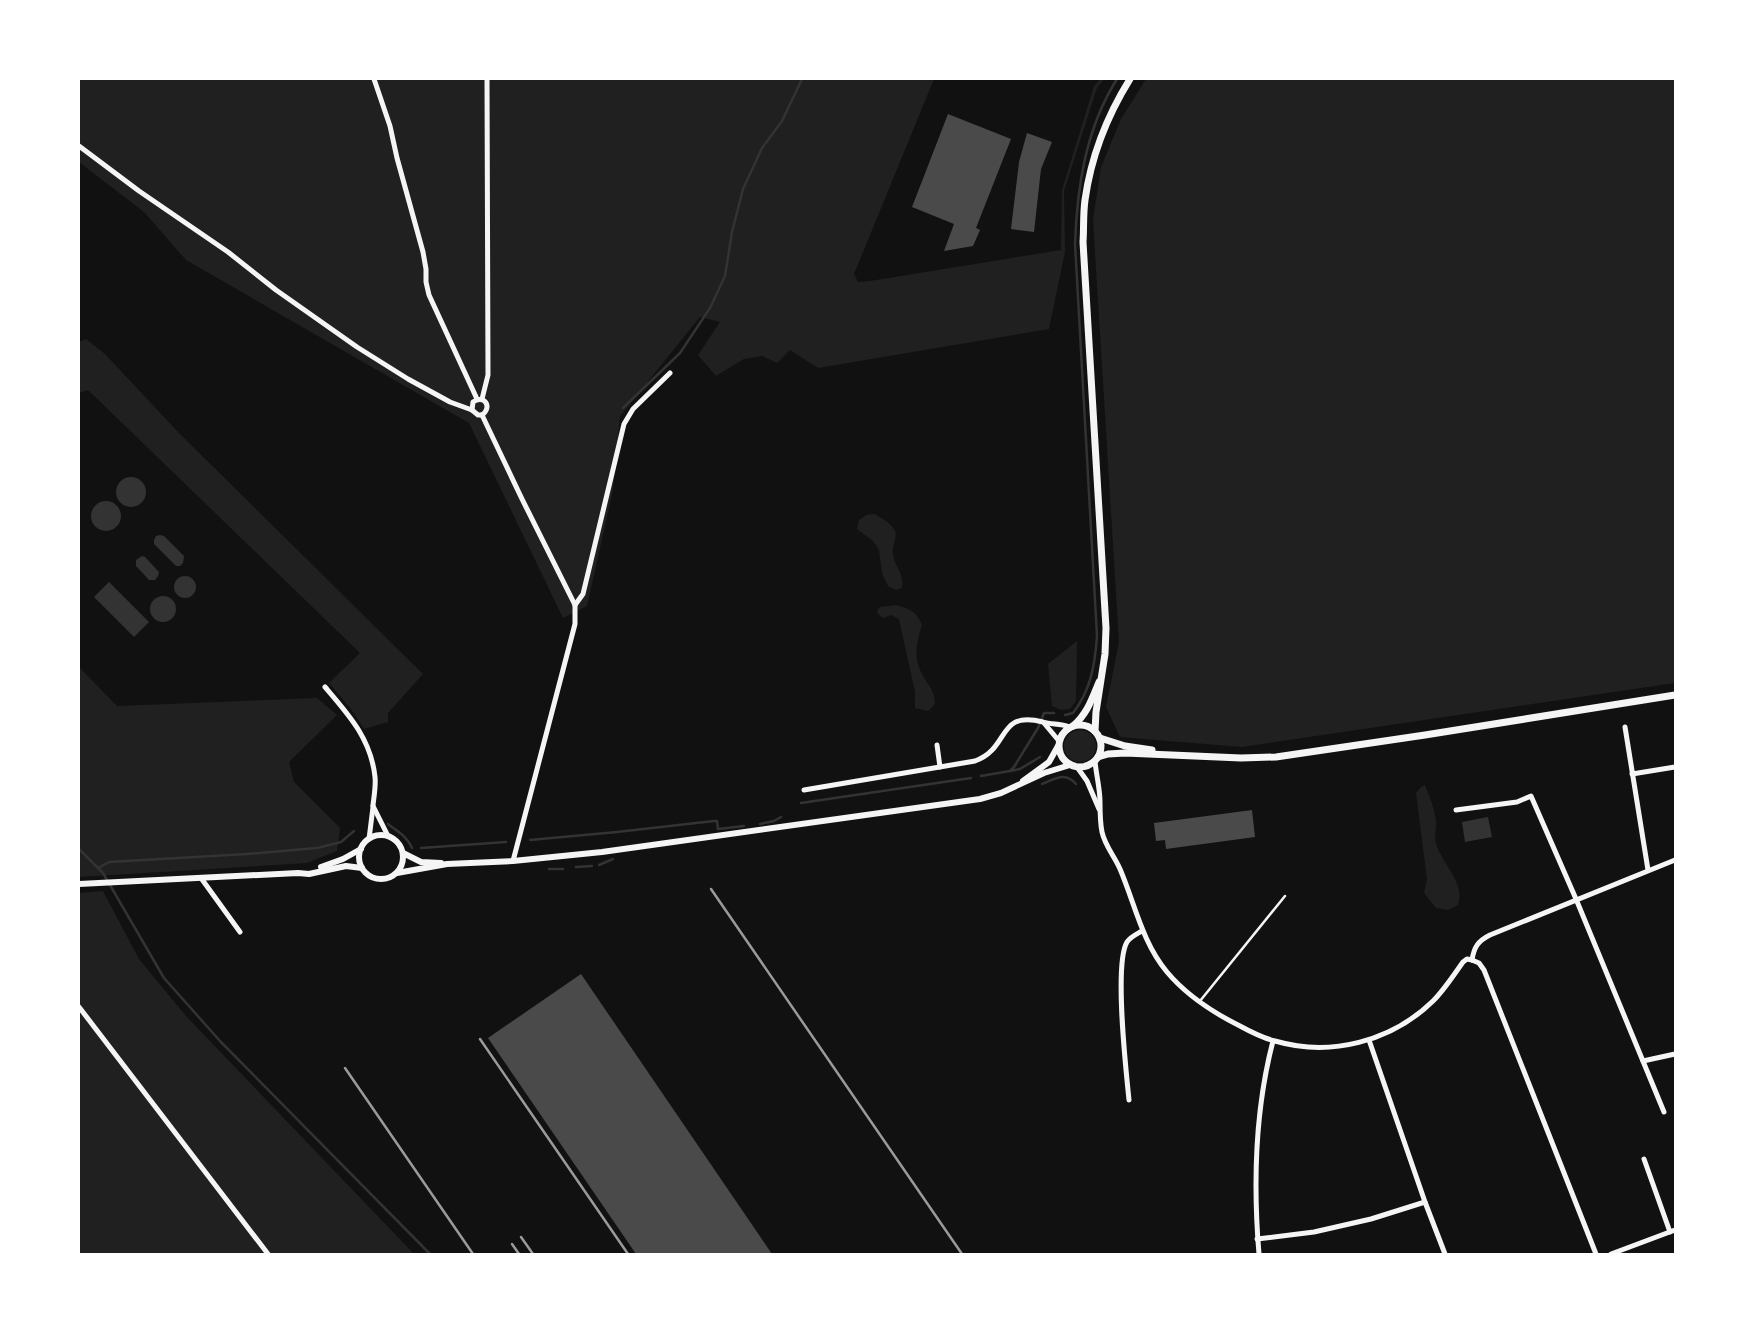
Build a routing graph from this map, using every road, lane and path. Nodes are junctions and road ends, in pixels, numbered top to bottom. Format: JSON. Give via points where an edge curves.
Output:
{"nodes":[{"id":1,"x":374,"y":79,"type":"edge"},
{"id":2,"x":487,"y":79,"type":"edge"},
{"id":3,"x":1130,"y":79,"type":"edge"},
{"id":4,"x":79,"y":146,"type":"edge"},
{"id":5,"x":670,"y":373,"type":"dead end"},
{"id":6,"x":480,"y":399,"type":"junction"},
{"id":7,"x":472,"y":410,"type":"junction"},
{"id":8,"x":482,"y":415,"type":"junction"},
{"id":9,"x":575,"y":605,"type":"junction"},
{"id":10,"x":1103,"y":670,"type":"junction"},
{"id":11,"x":325,"y":687,"type":"dead end"},
{"id":12,"x":1675,"y":695,"type":"edge"},
{"id":13,"x":1044,"y":723,"type":"junction"},
{"id":14,"x":1071,"y":726,"type":"junction"},
{"id":15,"x":1625,"y":727,"type":"dead end"},
{"id":16,"x":1095,"y":731,"type":"junction"},
{"id":17,"x":1100,"y":738,"type":"junction"},
{"id":18,"x":1058,"y":744,"type":"junction"},
{"id":19,"x":937,"y":745,"type":"dead end"},
{"id":20,"x":1187,"y":755,"type":"junction"},
{"id":21,"x":1097,"y":759,"type":"junction"},
{"id":22,"x":1074,"y":766,"type":"junction"},
{"id":23,"x":940,"y":767,"type":"junction"},
{"id":24,"x":1675,"y":767,"type":"edge"},
{"id":25,"x":1632,"y":774,"type":"junction"},
{"id":26,"x":1018,"y":785,"type":"junction"},
{"id":27,"x":804,"y":790,"type":"dead end"},
{"id":28,"x":373,"y":805,"type":"dead end"},
{"id":29,"x":1099,"y":809,"type":"junction"},
{"id":30,"x":1456,"y":810,"type":"dead end"},
{"id":31,"x":388,"y":836,"type":"junction"},
{"id":32,"x":369,"y":839,"type":"junction"},
{"id":33,"x":361,"y":849,"type":"junction"},
{"id":34,"x":403,"y":853,"type":"junction"},
{"id":35,"x":1675,"y":860,"type":"edge"},
{"id":36,"x":513,"y":861,"type":"junction"},
{"id":37,"x":447,"y":864,"type":"junction"},
{"id":38,"x":362,"y":868,"type":"junction"},
{"id":39,"x":1648,"y":870,"type":"junction"},
{"id":40,"x":298,"y":873,"type":"junction"},
{"id":41,"x":397,"y":873,"type":"junction"},
{"id":42,"x":202,"y":878,"type":"junction"},
{"id":43,"x":79,"y":884,"type":"edge"},
{"id":44,"x":1285,"y":896,"type":"dead end"},
{"id":45,"x":1576,"y":899,"type":"junction"},
{"id":46,"x":240,"y":932,"type":"dead end"},
{"id":47,"x":1142,"y":932,"type":"junction"},
{"id":48,"x":1472,"y":960,"type":"junction"},
{"id":49,"x":1199,"y":1002,"type":"junction"},
{"id":50,"x":79,"y":1008,"type":"edge"},
{"id":51,"x":1369,"y":1040,"type":"junction"},
{"id":52,"x":1273,"y":1041,"type":"junction"},
{"id":53,"x":1675,"y":1054,"type":"edge"},
{"id":54,"x":1643,"y":1061,"type":"junction"},
{"id":55,"x":1130,"y":1100,"type":"dead end"},
{"id":56,"x":1664,"y":1112,"type":"dead end"},
{"id":57,"x":1644,"y":1158,"type":"dead end"},
{"id":58,"x":1425,"y":1202,"type":"junction"},
{"id":59,"x":1673,"y":1231,"type":"edge"},
{"id":60,"x":1257,"y":1239,"type":"junction"},
{"id":61,"x":268,"y":1254,"type":"edge"},
{"id":62,"x":1258,"y":1254,"type":"edge"},
{"id":63,"x":1445,"y":1254,"type":"edge"},
{"id":64,"x":1596,"y":1254,"type":"edge"},
{"id":65,"x":1611,"y":1254,"type":"edge"}],
"edges":[{"from":1,"to":6,"type":"street","via":[[390,126],[423,252],[429,295]]},
{"from":2,"to":6,"type":"street","via":[[488,375]]},
{"from":3,"to":10,"type":"main road","via":[[1104,130],[1091,168],[1084,210],[1106,628]]},
{"from":4,"to":7,"type":"street","via":[[357,348],[450,402]]},
{"from":5,"to":9,"type":"street","via":[[633,409],[624,424],[583,594]]},
{"from":6,"to":7,"type":"street"},
{"from":6,"to":8,"type":"street","via":[[488,407]]},
{"from":7,"to":8,"type":"street"},
{"from":8,"to":9,"type":"street"},
{"from":9,"to":36,"type":"street","via":[[575,624]]},
{"from":10,"to":14,"type":"main road","via":[[1090,705],[1082,718]]},
{"from":10,"to":16,"type":"main road"},
{"from":11,"to":28,"type":"street","via":[[366,741],[376,779]]},
{"from":12,"to":20,"type":"main road","via":[[1276,757]]},
{"from":13,"to":14,"type":"street"},
{"from":13,"to":18,"type":"street"},
{"from":13,"to":23,"type":"street","via":[[1034,719],[1017,720],[1007,728],[988,755]]},
{"from":14,"to":16,"type":"main road","via":[[1085,725]]},
{"from":14,"to":18,"type":"main road"},
{"from":15,"to":25,"type":"street"},
{"from":16,"to":17,"type":"main road"},
{"from":17,"to":20,"type":"main road","via":[[1125,746]]},
{"from":17,"to":21,"type":"main road"},
{"from":18,"to":22,"type":"main road","via":[[1063,759]]},
{"from":18,"to":26,"type":"street","via":[[1049,762]]},
{"from":19,"to":23,"type":"street"},
{"from":20,"to":21,"type":"main road","via":[[1118,754]]},
{"from":21,"to":22,"type":"main road","via":[[1087,766]]},
{"from":21,"to":29,"type":"street"},
{"from":22,"to":26,"type":"street","via":[[1044,773]]},
{"from":22,"to":29,"type":"street","via":[[1087,780]]},
{"from":23,"to":27,"type":"street"},
{"from":24,"to":25,"type":"street"},
{"from":25,"to":39,"type":"street"},
{"from":26,"to":36,"type":"street","via":[[980,799],[670,843]]},
{"from":29,"to":47,"type":"street","via":[[1102,834],[1118,863]]},
{"from":30,"to":45,"type":"street","via":[[1517,802],[1531,796]]},
{"from":31,"to":32,"type":"street"},
{"from":31,"to":32,"type":"street","via":[[373,806]]},
{"from":31,"to":34,"type":"street","via":[[399,844]]},
{"from":32,"to":33,"type":"street"},
{"from":33,"to":38,"type":"street"},
{"from":33,"to":40,"type":"street","via":[[334,862]]},
{"from":34,"to":37,"type":"street","via":[[421,862]]},
{"from":34,"to":41,"type":"street","via":[[402,866]]},
{"from":35,"to":39,"type":"street"},
{"from":36,"to":37,"type":"street"},
{"from":37,"to":41,"type":"street"},
{"from":38,"to":40,"type":"street","via":[[346,866],[309,874]]},
{"from":38,"to":41,"type":"street","via":[[377,879],[386,879]]},
{"from":39,"to":45,"type":"street"},
{"from":40,"to":42,"type":"street"},
{"from":42,"to":43,"type":"street"},
{"from":42,"to":46,"type":"street"},
{"from":44,"to":49,"type":"lane"},
{"from":45,"to":48,"type":"street","via":[[1480,939]]},
{"from":45,"to":54,"type":"street"},
{"from":47,"to":49,"type":"street","via":[[1167,972]]},
{"from":47,"to":55,"type":"street","via":[[1128,940],[1122,966]]},
{"from":48,"to":51,"type":"street","via":[[1463,962],[1438,995],[1420,1012],[1393,1030]]},
{"from":48,"to":64,"type":"street","via":[[1480,963],[1484,970]]},
{"from":49,"to":52,"type":"street"},
{"from":50,"to":61,"type":"street"},
{"from":51,"to":52,"type":"street","via":[[1320,1048]]},
{"from":51,"to":58,"type":"street"},
{"from":52,"to":60,"type":"street","via":[[1260,1109],[1255,1162]]},
{"from":53,"to":54,"type":"street"},
{"from":54,"to":56,"type":"street"},
{"from":57,"to":59,"type":"street"},
{"from":58,"to":60,"type":"street","via":[[1372,1219],[1314,1232]]},
{"from":58,"to":63,"type":"street"},
{"from":59,"to":65,"type":"street"},
{"from":60,"to":62,"type":"street"}]}
